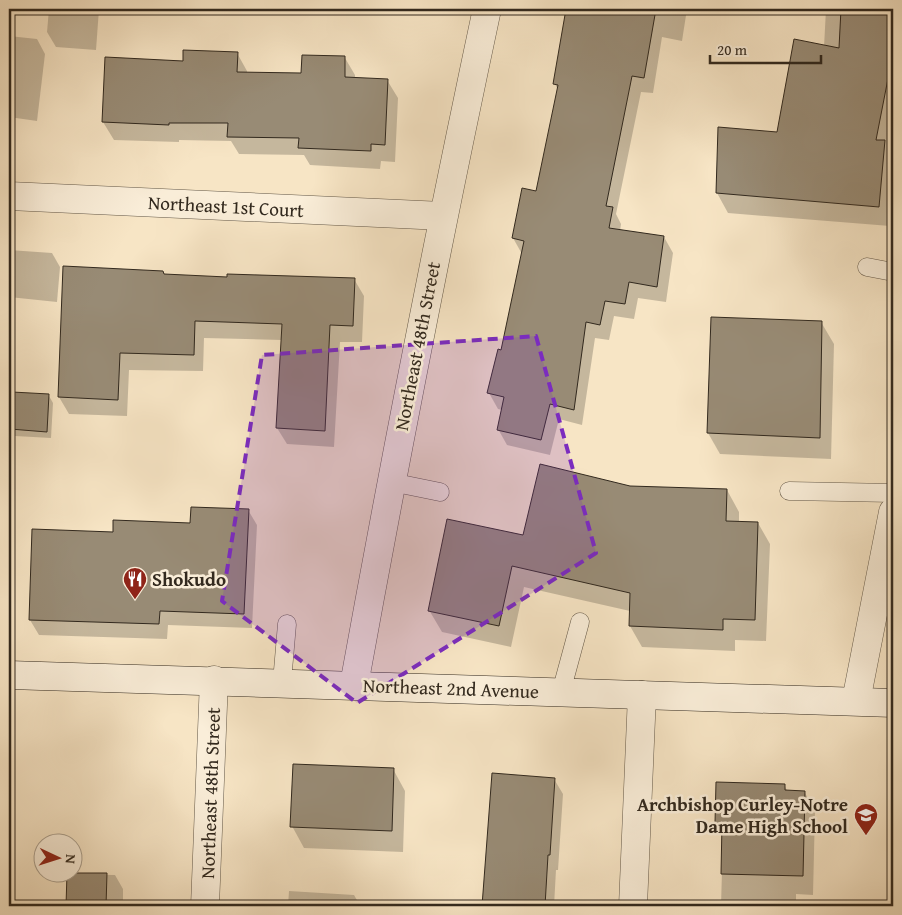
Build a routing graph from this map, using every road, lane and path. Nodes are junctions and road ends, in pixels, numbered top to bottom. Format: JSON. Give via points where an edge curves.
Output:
{"nodes":[{"id":1,"x":487,"y":9,"type":"edge"},
{"id":2,"x":9,"y":196,"type":"edge"},
{"id":3,"x":443,"y":216,"type":"junction"},
{"id":4,"x":867,"y":267,"type":"dead end"},
{"id":5,"x":893,"y":272,"type":"edge"},
{"id":6,"x":391,"y":482,"type":"junction"},
{"id":7,"x":789,"y":491,"type":"dead end"},
{"id":8,"x":440,"y":492,"type":"dead end"},
{"id":9,"x":893,"y":492,"type":"edge"},
{"id":10,"x":893,"y":512,"type":"edge"},
{"id":11,"x":580,"y":622,"type":"dead end"},
{"id":12,"x":287,"y":624,"type":"dead end"},
{"id":13,"x":9,"y":675,"type":"edge"},
{"id":14,"x":214,"y":680,"type":"junction"},
{"id":15,"x":282,"y":682,"type":"junction"},
{"id":16,"x":354,"y":685,"type":"junction"},
{"id":17,"x":561,"y":692,"type":"junction"},
{"id":18,"x":642,"y":695,"type":"junction"},
{"id":19,"x":856,"y":701,"type":"junction"},
{"id":20,"x":893,"y":703,"type":"edge"},
{"id":21,"x":205,"y":906,"type":"edge"},
{"id":22,"x":633,"y":906,"type":"edge"}],
"edges":[{"from":1,"to":3,"type":"street","name":"Northeast 48th Street"},
{"from":2,"to":3,"type":"street","name":"Northeast 1st Court"},
{"from":3,"to":6,"type":"street","name":"Northeast 48th Street"},
{"from":4,"to":5,"type":"lane"},
{"from":6,"to":8,"type":"lane"},
{"from":6,"to":16,"type":"street","name":"Northeast 48th Street"},
{"from":7,"to":9,"type":"lane"},
{"from":10,"to":19,"type":"street"},
{"from":11,"to":17,"type":"lane"},
{"from":12,"to":15,"type":"lane"},
{"from":13,"to":14,"type":"street","name":"Northeast 2nd Avenue"},
{"from":14,"to":15,"type":"street","name":"Northeast 2nd Avenue"},
{"from":14,"to":21,"type":"street","name":"Northeast 48th Street"},
{"from":15,"to":16,"type":"street","name":"Northeast 2nd Avenue"},
{"from":16,"to":17,"type":"street","name":"Northeast 2nd Avenue"},
{"from":17,"to":18,"type":"street","name":"Northeast 2nd Avenue"},
{"from":18,"to":19,"type":"street","name":"Northeast 2nd Avenue"},
{"from":18,"to":22,"type":"street"},
{"from":19,"to":20,"type":"street","name":"Northeast 2nd Avenue"}]}
